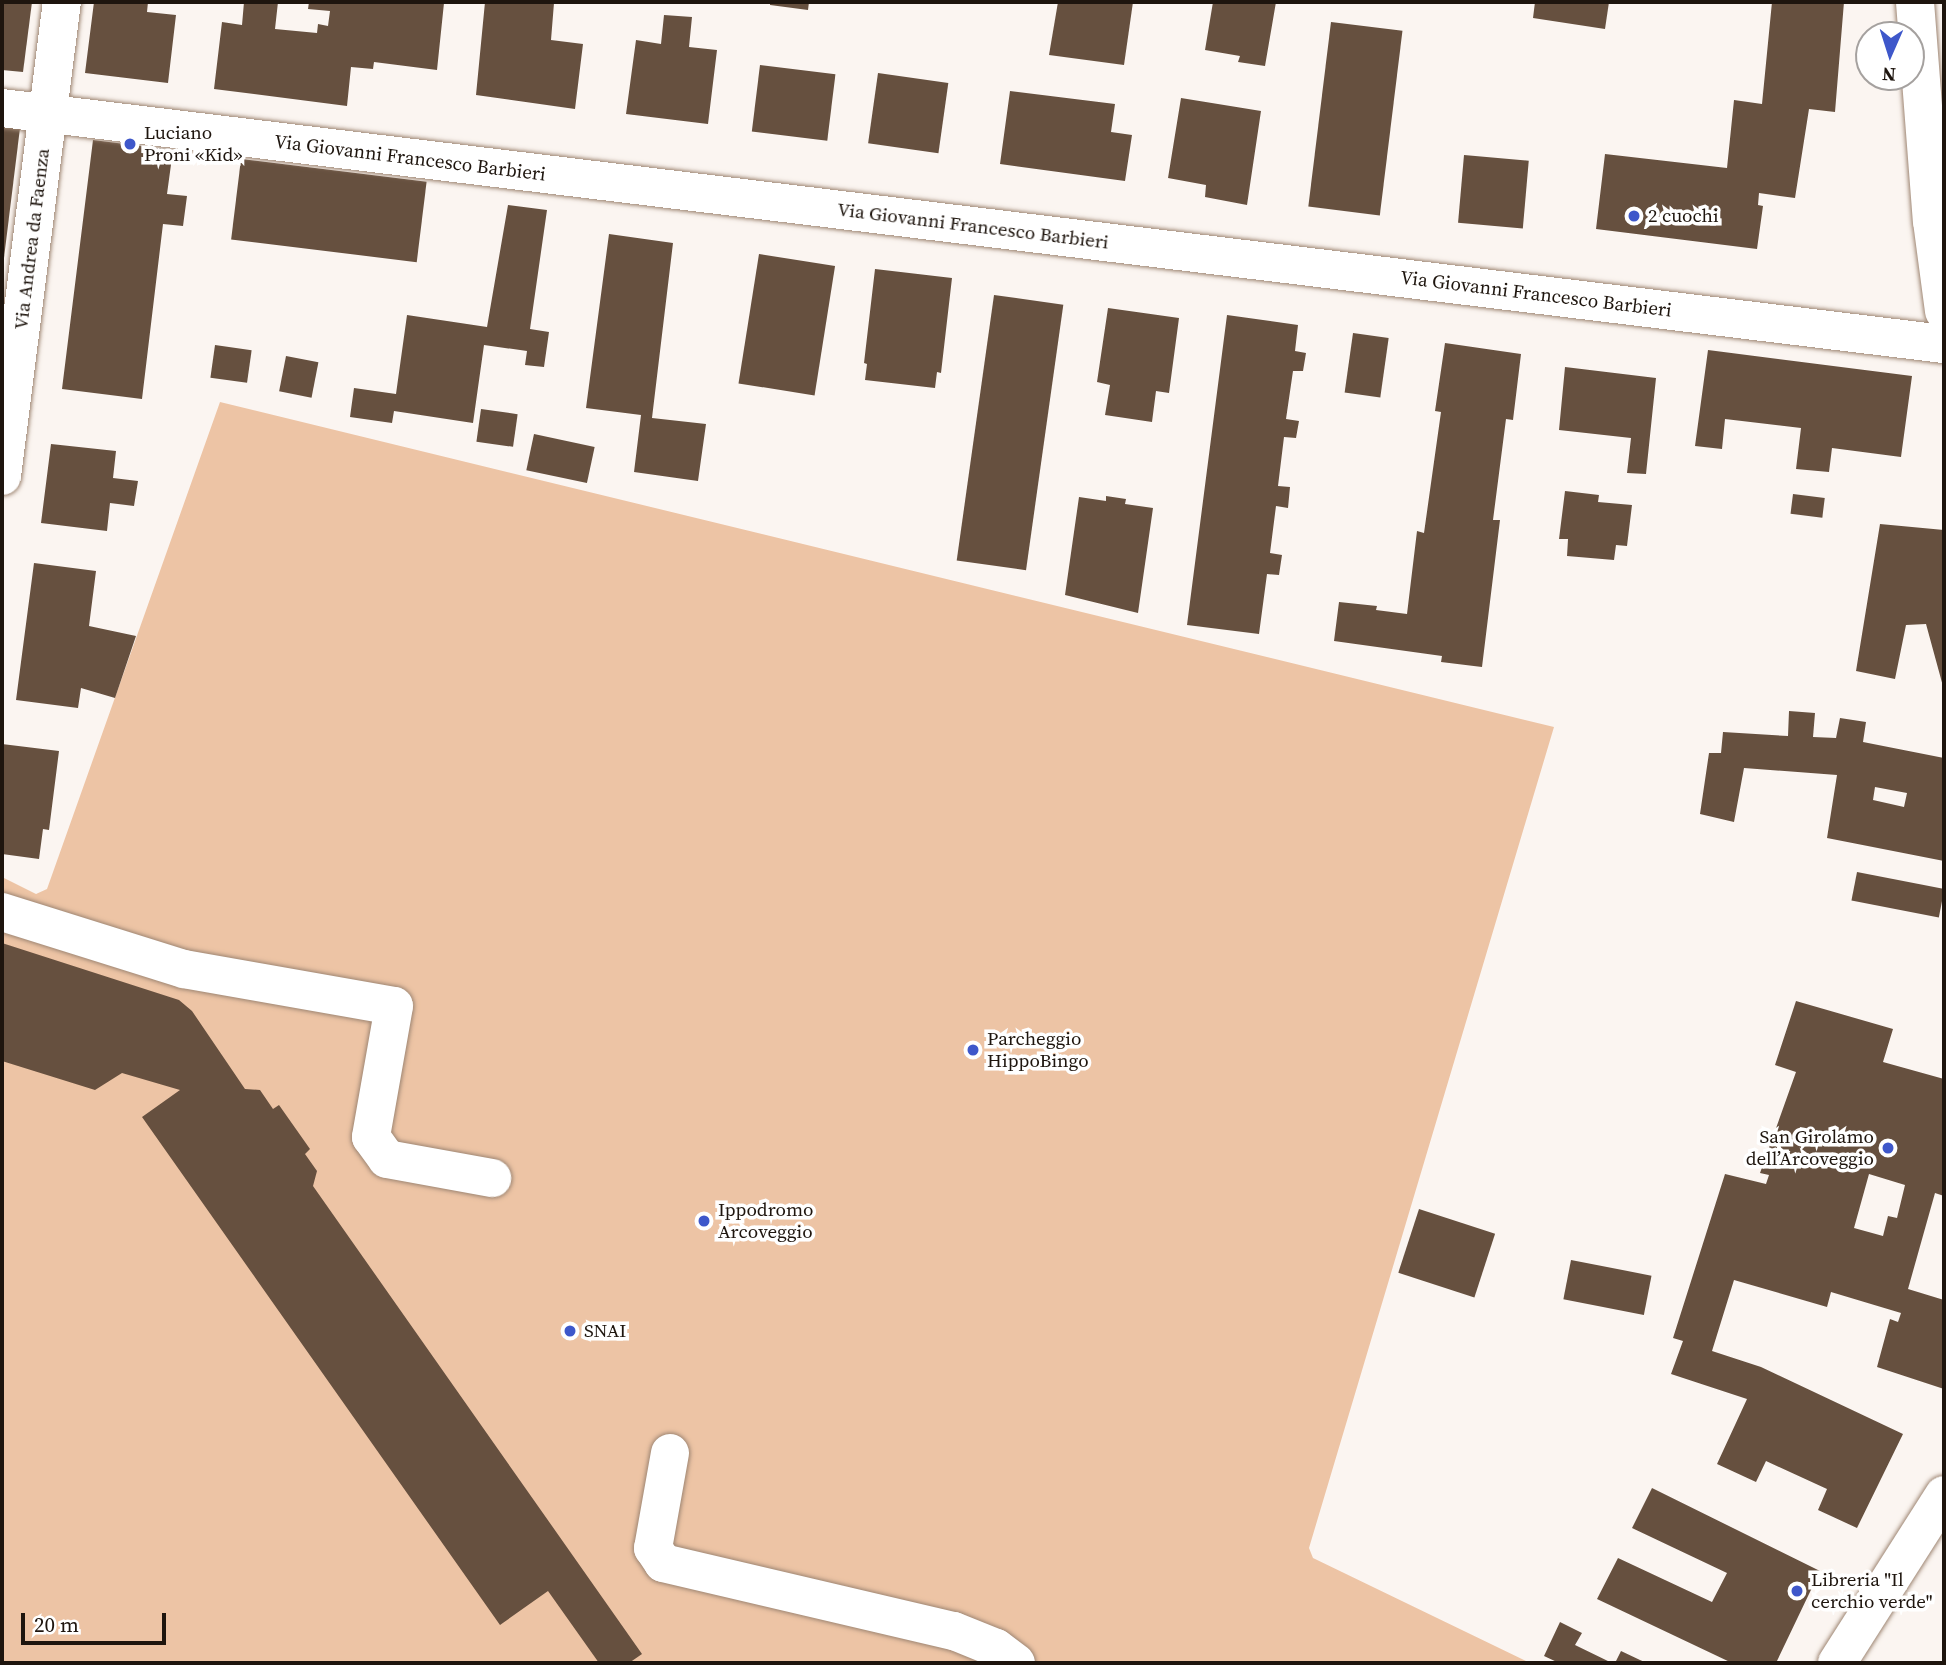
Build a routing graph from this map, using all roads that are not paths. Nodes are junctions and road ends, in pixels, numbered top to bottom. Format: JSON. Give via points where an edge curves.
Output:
{"nodes":[{"id":1,"x":62,"y":2,"type":"edge"},
{"id":2,"x":1915,"y":2,"type":"edge"},
{"id":3,"x":2,"y":108,"type":"edge"},
{"id":4,"x":48,"y":114,"type":"junction"},
{"id":5,"x":1944,"y":311,"type":"edge"},
{"id":6,"x":1944,"y":344,"type":"edge"},
{"id":7,"x":2,"y":476,"type":"edge"},
{"id":8,"x":2,"y":912,"type":"edge"},
{"id":9,"x":492,"y":1178,"type":"dead end"},
{"id":10,"x":670,"y":1453,"type":"dead end"},
{"id":11,"x":1944,"y":1494,"type":"edge"},
{"id":12,"x":1016,"y":1663,"type":"edge"},
{"id":13,"x":1837,"y":1663,"type":"edge"}],
"edges":[{"from":1,"to":4,"type":"street","name":"Via Andrea da Faenza"},
{"from":2,"to":5,"type":"street","via":[[1932,221]]},
{"from":3,"to":4,"type":"street","name":"Via Giovanni Francesco Barbieri"},
{"from":4,"to":6,"type":"street","name":"Via Giovanni Francesco Barbieri"},
{"from":4,"to":7,"type":"street","name":"Via Andrea da Faenza"},
{"from":8,"to":9,"type":"street","via":[[184,969],[394,1006],[371,1137],[387,1159]]},
{"from":10,"to":12,"type":"street","via":[[653,1548],[663,1563],[954,1630],[996,1648]]},
{"from":11,"to":13,"type":"street"}]}
